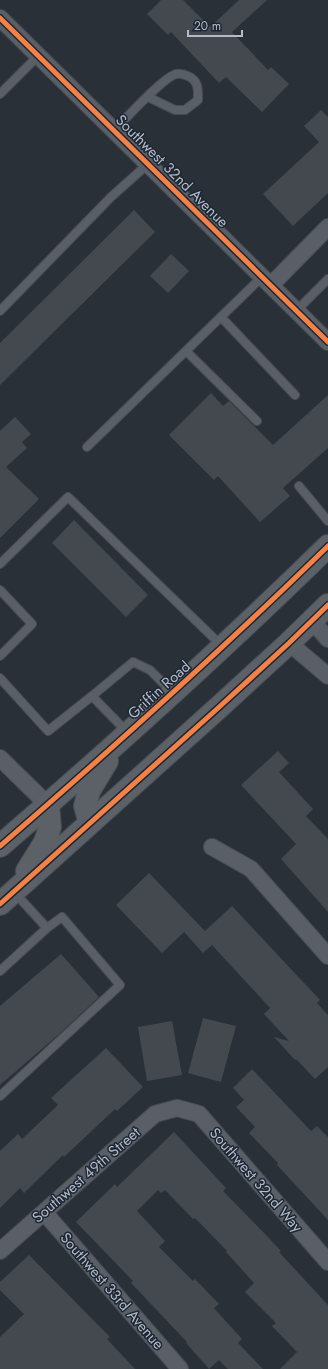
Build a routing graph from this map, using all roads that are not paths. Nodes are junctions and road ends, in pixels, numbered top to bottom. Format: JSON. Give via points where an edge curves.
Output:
{"nodes":[{"id":1,"x":0,"y":18,"type":"edge"},
{"id":2,"x":38,"y":56,"type":"junction"},
{"id":3,"x":0,"y":94,"type":"edge"},
{"id":4,"x":148,"y":97,"type":"junction"},
{"id":5,"x":114,"y":130,"type":"junction"},
{"id":6,"x":148,"y":164,"type":"junction"},
{"id":7,"x":328,"y":227,"type":"edge"},
{"id":8,"x":328,"y":280,"type":"edge"},
{"id":9,"x":267,"y":281,"type":"junction"},
{"id":10,"x":0,"y":311,"type":"edge"},
{"id":11,"x":296,"y":311,"type":"junction"},
{"id":12,"x":222,"y":317,"type":"junction"},
{"id":13,"x":328,"y":342,"type":"edge"},
{"id":14,"x":186,"y":351,"type":"junction"},
{"id":15,"x":295,"y":395,"type":"dead end"},
{"id":16,"x":257,"y":421,"type":"dead end"},
{"id":17,"x":87,"y":446,"type":"dead end"},
{"id":18,"x":299,"y":486,"type":"dead end"},
{"id":19,"x":328,"y":521,"type":"edge"},
{"id":20,"x":328,"y":546,"type":"edge"},
{"id":21,"x":0,"y":564,"type":"edge"},
{"id":22,"x":0,"y":590,"type":"edge"},
{"id":23,"x":328,"y":605,"type":"edge"},
{"id":24,"x":312,"y":621,"type":"junction"},
{"id":25,"x":328,"y":639,"type":"edge"},
{"id":26,"x":289,"y":644,"type":"junction"},
{"id":27,"x":224,"y":647,"type":"junction"},
{"id":28,"x":0,"y":656,"type":"edge"},
{"id":29,"x":328,"y":676,"type":"edge"},
{"id":30,"x":0,"y":678,"type":"edge"},
{"id":31,"x":173,"y":693,"type":"junction"},
{"id":32,"x":92,"y":696,"type":"junction"},
{"id":33,"x":123,"y":739,"type":"junction"},
{"id":34,"x":0,"y":758,"type":"edge"},
{"id":35,"x":48,"y":805,"type":"junction"},
{"id":36,"x":90,"y":823,"type":"junction"},
{"id":37,"x":2,"y":842,"type":"edge"},
{"id":38,"x":212,"y":847,"type":"dead end"},
{"id":39,"x":7,"y":898,"type":"edge"},
{"id":40,"x":47,"y":928,"type":"junction"},
{"id":41,"x":328,"y":956,"type":"edge"},
{"id":42,"x":0,"y":971,"type":"edge"},
{"id":43,"x":0,"y":1096,"type":"edge"},
{"id":44,"x":177,"y":1108,"type":"joint"},
{"id":45,"x":44,"y":1212,"type":"junction"},
{"id":46,"x":0,"y":1251,"type":"edge"},
{"id":47,"x":328,"y":1262,"type":"edge"},
{"id":48,"x":180,"y":1369,"type":"edge"}],
"edges":[{"from":1,"to":2,"type":"street","name":"Southwest 32nd Avenue"},
{"from":2,"to":3,"type":"lane"},
{"from":2,"to":5,"type":"street","name":"Southwest 32nd Avenue"},
{"from":4,"to":4,"type":"lane","via":[[164,82],[182,73],[193,78],[197,84],[198,100],[185,110],[175,110]]},
{"from":4,"to":5,"type":"lane"},
{"from":5,"to":6,"type":"street","name":"Southwest 32nd Avenue"},
{"from":6,"to":9,"type":"street","name":"Southwest 32nd Avenue"},
{"from":6,"to":10,"type":"lane","via":[[111,197]]},
{"from":7,"to":9,"type":"street"},
{"from":8,"to":11,"type":"lane"},
{"from":9,"to":11,"type":"street","name":"Southwest 32nd Avenue"},
{"from":9,"to":12,"type":"lane"},
{"from":11,"to":13,"type":"street","name":"Southwest 32nd Avenue"},
{"from":12,"to":14,"type":"lane"},
{"from":12,"to":15,"type":"lane"},
{"from":14,"to":16,"type":"lane"},
{"from":14,"to":17,"type":"lane"},
{"from":18,"to":19,"type":"lane"},
{"from":20,"to":27,"type":"main road","name":"Griffin Road"},
{"from":21,"to":27,"type":"lane","via":[[68,497]]},
{"from":22,"to":28,"type":"lane","via":[[32,624]]},
{"from":23,"to":24,"type":"main road"},
{"from":24,"to":25,"type":"street"},
{"from":24,"to":26,"type":"main road"},
{"from":26,"to":29,"type":"street"},
{"from":26,"to":36,"type":"main road"},
{"from":27,"to":31,"type":"main road","name":"Griffin Road"},
{"from":30,"to":32,"type":"lane","via":[[48,731]]},
{"from":31,"to":32,"type":"lane","via":[[150,670],[133,662]]},
{"from":31,"to":33,"type":"main road","name":"Griffin Road"},
{"from":32,"to":33,"type":"lane"},
{"from":33,"to":35,"type":"main road","name":"Griffin Road"},
{"from":33,"to":36,"type":"main road","via":[[89,791],[85,806]]},
{"from":34,"to":35,"type":"street"},
{"from":35,"to":37,"type":"main road","name":"Griffin Road"},
{"from":35,"to":39,"type":"main road","via":[[50,827],[45,842]]},
{"from":36,"to":39,"type":"main road"},
{"from":38,"to":41,"type":"street","via":[[251,869]]},
{"from":39,"to":40,"type":"lane"},
{"from":40,"to":42,"type":"lane"},
{"from":40,"to":43,"type":"lane","via":[[62,917],[120,985]]},
{"from":44,"to":45,"type":"street","name":"Southwest 49th Street","via":[[155,1114]]},
{"from":44,"to":47,"type":"street","name":"Southwest 32nd Way","via":[[199,1114]]},
{"from":45,"to":46,"type":"street","name":"Southwest 49th Street"},
{"from":45,"to":48,"type":"street","name":"Southwest 33rd Avenue"}]}
